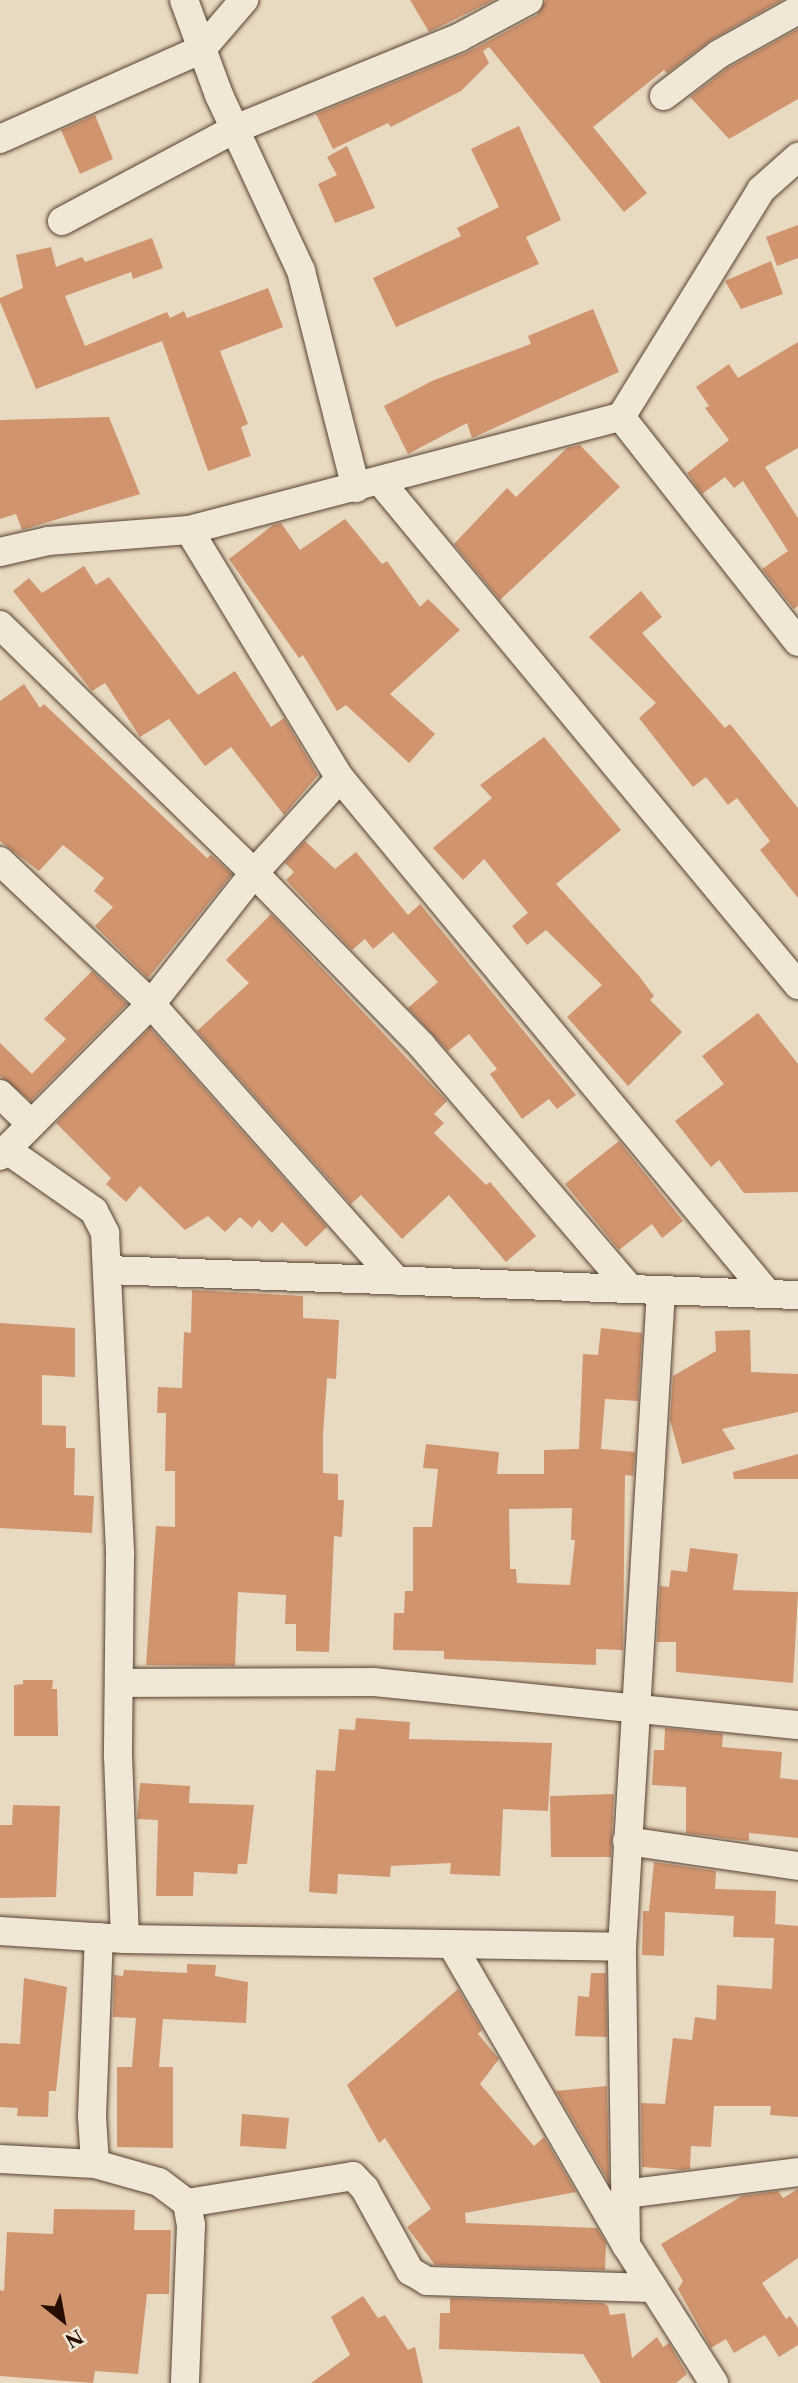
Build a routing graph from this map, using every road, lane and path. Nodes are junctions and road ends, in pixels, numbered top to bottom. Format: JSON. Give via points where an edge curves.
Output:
{"nodes":[{"id":1,"x":184,"y":0,"type":"edge"},
{"id":2,"x":244,"y":0,"type":"edge"},
{"id":3,"x":529,"y":0,"type":"edge"},
{"id":4,"x":798,"y":10,"type":"edge"},
{"id":5,"x":202,"y":49,"type":"junction"},
{"id":6,"x":664,"y":96,"type":"dead end"},
{"id":7,"x":235,"y":129,"type":"junction"},
{"id":8,"x":0,"y":139,"type":"edge"},
{"id":9,"x":798,"y":157,"type":"edge"},
{"id":10,"x":62,"y":221,"type":"dead end"},
{"id":11,"x":621,"y":417,"type":"junction"},
{"id":12,"x":368,"y":484,"type":"junction"},
{"id":13,"x":188,"y":530,"type":"junction"},
{"id":14,"x":0,"y":552,"type":"edge"},
{"id":15,"x":0,"y":625,"type":"edge"},
{"id":16,"x":798,"y":642,"type":"edge"},
{"id":17,"x":340,"y":778,"type":"junction"},
{"id":18,"x":0,"y":861,"type":"edge"},
{"id":19,"x":254,"y":873,"type":"junction"},
{"id":20,"x":798,"y":985,"type":"edge"},
{"id":21,"x":151,"y":1004,"type":"junction"},
{"id":22,"x":0,"y":1094,"type":"edge"},
{"id":23,"x":31,"y":1124,"type":"junction"},
{"id":24,"x":4,"y":1153,"type":"edge"},
{"id":25,"x":108,"y":1270,"type":"junction"},
{"id":26,"x":397,"y":1281,"type":"junction"},
{"id":27,"x":630,"y":1289,"type":"junction"},
{"id":28,"x":661,"y":1290,"type":"junction"},
{"id":29,"x":768,"y":1294,"type":"junction"},
{"id":30,"x":798,"y":1295,"type":"edge"},
{"id":31,"x":119,"y":1683,"type":"junction"},
{"id":32,"x":638,"y":1711,"type":"junction"},
{"id":33,"x":798,"y":1725,"type":"edge"},
{"id":34,"x":627,"y":1841,"type":"junction"},
{"id":35,"x":798,"y":1866,"type":"edge"},
{"id":36,"x":0,"y":1931,"type":"edge"},
{"id":37,"x":112,"y":1938,"type":"junction"},
{"id":38,"x":452,"y":1945,"type":"junction"},
{"id":39,"x":622,"y":1947,"type":"junction"},
{"id":40,"x":0,"y":2159,"type":"edge"},
{"id":41,"x":95,"y":2164,"type":"junction"},
{"id":42,"x":798,"y":2172,"type":"edge"},
{"id":43,"x":625,"y":2194,"type":"junction"},
{"id":44,"x":187,"y":2203,"type":"junction"},
{"id":45,"x":626,"y":2245,"type":"junction"},
{"id":46,"x":653,"y":2288,"type":"junction"},
{"id":47,"x":185,"y":2383,"type":"edge"},
{"id":48,"x":714,"y":2383,"type":"edge"}],
"edges":[{"from":1,"to":5,"type":"street"},
{"from":2,"to":5,"type":"street"},
{"from":3,"to":7,"type":"street","via":[[460,37]]},
{"from":4,"to":6,"type":"street","via":[[719,54]]},
{"from":5,"to":7,"type":"street"},
{"from":5,"to":8,"type":"street"},
{"from":7,"to":10,"type":"street"},
{"from":7,"to":12,"type":"street","via":[[301,271]]},
{"from":9,"to":11,"type":"street","via":[[761,190]]},
{"from":11,"to":12,"type":"street"},
{"from":11,"to":16,"type":"street"},
{"from":12,"to":13,"type":"street"},
{"from":12,"to":20,"type":"street"},
{"from":13,"to":14,"type":"street","via":[[48,541]]},
{"from":13,"to":17,"type":"street"},
{"from":15,"to":19,"type":"street"},
{"from":17,"to":19,"type":"street"},
{"from":17,"to":29,"type":"street"},
{"from":18,"to":21,"type":"street"},
{"from":19,"to":21,"type":"street"},
{"from":19,"to":27,"type":"street","via":[[422,1046]]},
{"from":21,"to":23,"type":"street"},
{"from":21,"to":26,"type":"street"},
{"from":22,"to":23,"type":"street"},
{"from":23,"to":24,"type":"street"},
{"from":24,"to":25,"type":"street","via":[[94,1210],[105,1233]]},
{"from":25,"to":26,"type":"street"},
{"from":25,"to":31,"type":"street","via":[[120,1543]]},
{"from":26,"to":27,"type":"street"},
{"from":27,"to":28,"type":"street"},
{"from":28,"to":29,"type":"street"},
{"from":28,"to":32,"type":"street"},
{"from":29,"to":30,"type":"street"},
{"from":31,"to":32,"type":"street","via":[[374,1682]]},
{"from":31,"to":37,"type":"street"},
{"from":32,"to":33,"type":"street"},
{"from":32,"to":34,"type":"street"},
{"from":34,"to":35,"type":"street"},
{"from":34,"to":39,"type":"street"},
{"from":36,"to":37,"type":"street"},
{"from":37,"to":38,"type":"street"},
{"from":37,"to":41,"type":"street","via":[[92,2116]]},
{"from":38,"to":39,"type":"street"},
{"from":38,"to":45,"type":"street"},
{"from":39,"to":43,"type":"street"},
{"from":40,"to":41,"type":"street"},
{"from":41,"to":44,"type":"street","via":[[159,2182]]},
{"from":42,"to":43,"type":"street"},
{"from":43,"to":45,"type":"street"},
{"from":44,"to":46,"type":"street","via":[[353,2176],[365,2189],[410,2271],[427,2281]]},
{"from":44,"to":47,"type":"street","via":[[191,2225]]},
{"from":45,"to":46,"type":"street"},
{"from":46,"to":48,"type":"street"}]}
